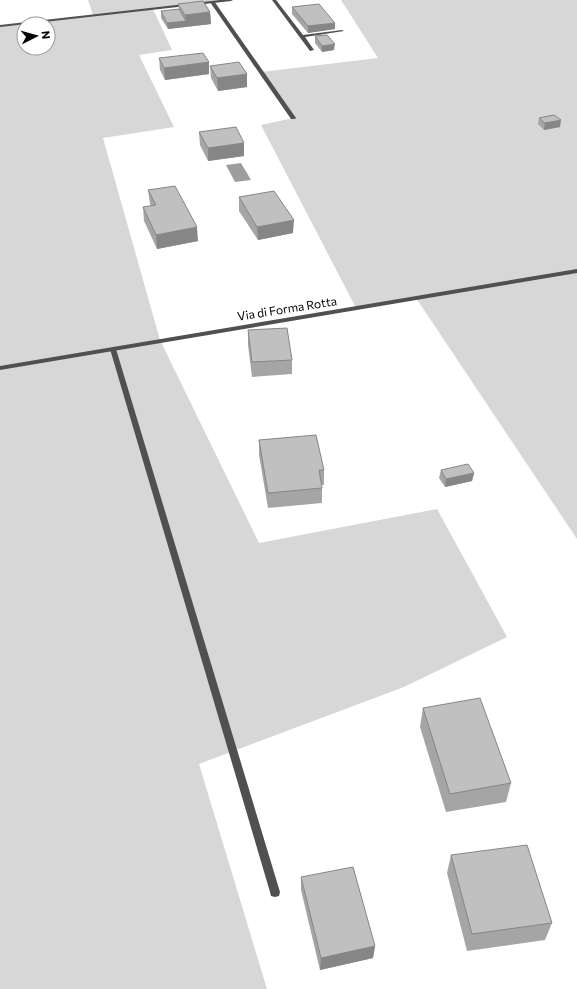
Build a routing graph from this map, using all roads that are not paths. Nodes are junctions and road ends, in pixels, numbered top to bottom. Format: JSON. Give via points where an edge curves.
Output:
{"nodes":[{"id":1,"x":231,"y":0,"type":"edge"},
{"id":2,"x":274,"y":0,"type":"edge"},
{"id":3,"x":212,"y":2,"type":"junction"},
{"id":4,"x":0,"y":26,"type":"edge"},
{"id":5,"x":342,"y":31,"type":"dead end"},
{"id":6,"x":302,"y":36,"type":"junction"},
{"id":7,"x":312,"y":50,"type":"dead end"},
{"id":8,"x":293,"y":118,"type":"dead end"},
{"id":9,"x":577,"y":271,"type":"edge"},
{"id":10,"x":113,"y":348,"type":"junction"},
{"id":11,"x":0,"y":368,"type":"edge"},
{"id":12,"x":275,"y":892,"type":"dead end"}],
"edges":[{"from":1,"to":3,"type":"street"},
{"from":2,"to":6,"type":"street"},
{"from":3,"to":4,"type":"street"},
{"from":3,"to":8,"type":"street"},
{"from":5,"to":6,"type":"street"},
{"from":6,"to":7,"type":"street"},
{"from":9,"to":10,"type":"street","name":"Via di Forma Rotta"},
{"from":10,"to":11,"type":"street","name":"Via di Forma Rotta"},
{"from":10,"to":12,"type":"street"}]}
